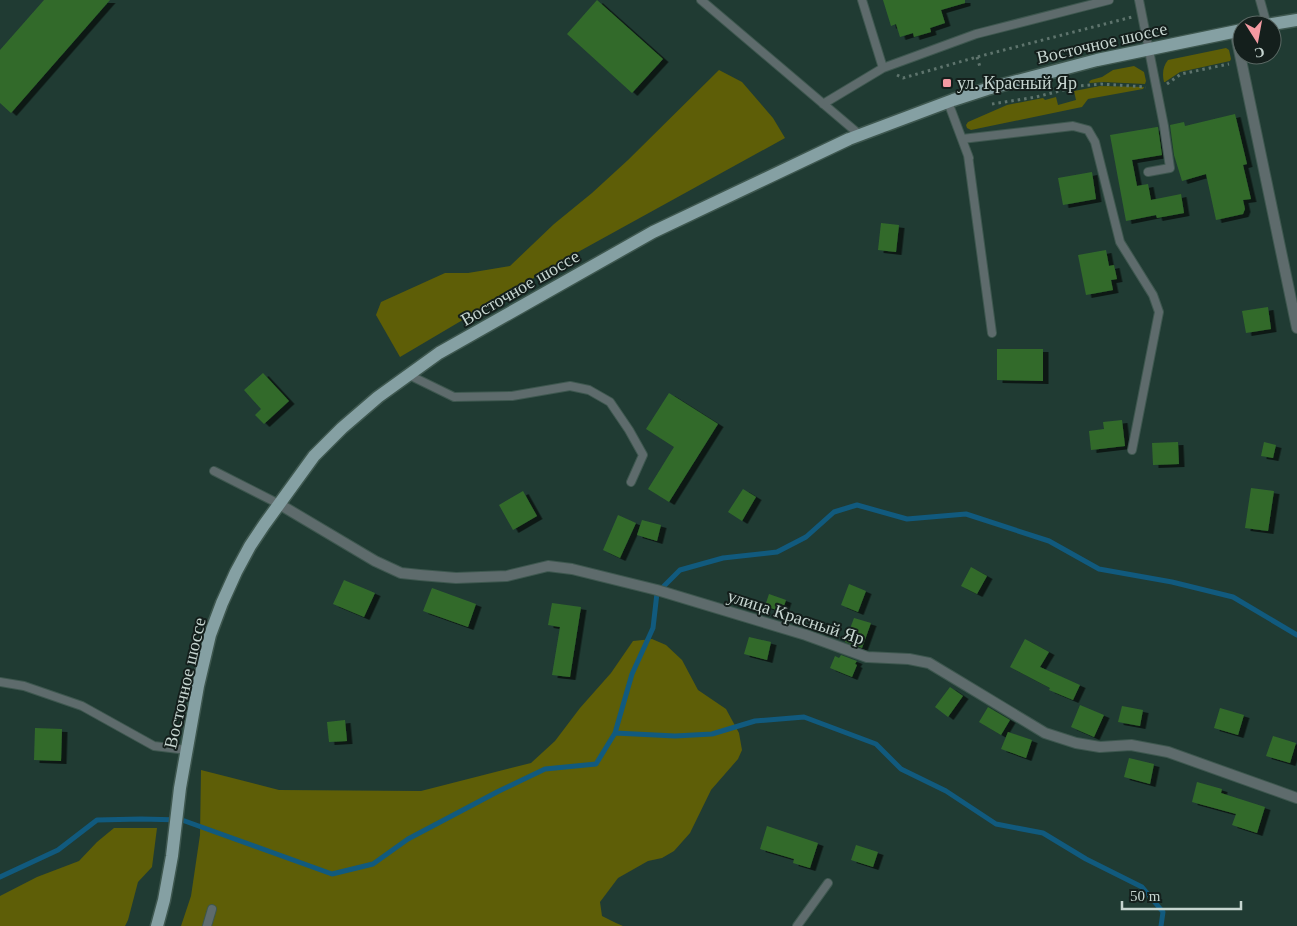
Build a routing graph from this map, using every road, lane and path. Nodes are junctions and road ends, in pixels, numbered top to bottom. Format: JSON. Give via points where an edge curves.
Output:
{"nodes":[{"id":1,"x":701,"y":0,"type":"edge"},
{"id":2,"x":862,"y":0,"type":"edge"},
{"id":3,"x":1109,"y":0,"type":"edge"},
{"id":4,"x":1139,"y":0,"type":"edge"},
{"id":5,"x":1260,"y":0,"type":"edge"},
{"id":6,"x":1142,"y":14,"type":"junction"},
{"id":7,"x":1264,"y":15,"type":"edge"},
{"id":8,"x":1297,"y":20,"type":"edge"},
{"id":9,"x":1282,"y":22,"type":"edge"},
{"id":10,"x":1232,"y":31,"type":"edge"},
{"id":11,"x":1148,"y":49,"type":"junction"},
{"id":12,"x":977,"y":57,"type":"junction"},
{"id":13,"x":1232,"y":63,"type":"edge"},
{"id":14,"x":1243,"y":65,"type":"edge"},
{"id":15,"x":883,"y":68,"type":"junction"},
{"id":16,"x":980,"y":68,"type":"dead end"},
{"id":17,"x":1156,"y":87,"type":"junction"},
{"id":18,"x":948,"y":102,"type":"junction"},
{"id":19,"x":823,"y":104,"type":"junction"},
{"id":20,"x":992,"y":104,"type":"dead end"},
{"id":21,"x":860,"y":135,"type":"junction"},
{"id":22,"x":962,"y":140,"type":"junction"},
{"id":23,"x":1148,"y":172,"type":"dead end"},
{"id":24,"x":1297,"y":328,"type":"edge"},
{"id":25,"x":992,"y":333,"type":"dead end"},
{"id":26,"x":409,"y":375,"type":"junction"},
{"id":27,"x":1132,"y":450,"type":"dead end"},
{"id":28,"x":214,"y":471,"type":"dead end"},
{"id":29,"x":631,"y":482,"type":"dead end"},
{"id":30,"x":279,"y":504,"type":"junction"},
{"id":31,"x":0,"y":682,"type":"edge"},
{"id":32,"x":186,"y":750,"type":"junction"},
{"id":33,"x":1297,"y":798,"type":"edge"},
{"id":34,"x":828,"y":883,"type":"dead end"},
{"id":35,"x":212,"y":909,"type":"dead end"},
{"id":36,"x":157,"y":926,"type":"edge"},
{"id":37,"x":206,"y":926,"type":"edge"},
{"id":38,"x":797,"y":926,"type":"edge"}],
"edges":[{"from":1,"to":19,"type":"lane"},
{"from":2,"to":15,"type":"lane"},
{"from":3,"to":15,"type":"lane","via":[[976,34]]},
{"from":4,"to":6,"type":"lane"},
{"from":5,"to":7,"type":"lane"},
{"from":6,"to":11,"type":"lane"},
{"from":6,"to":12,"type":"path"},
{"from":8,"to":9,"type":"main road"},
{"from":10,"to":11,"type":"main road","name":"Восточное шоссе"},
{"from":11,"to":17,"type":"lane"},
{"from":11,"to":18,"type":"main road","name":"Восточное шоссе","via":[[987,89]]},
{"from":12,"to":15,"type":"path","via":[[903,78]]},
{"from":12,"to":16,"type":"path"},
{"from":13,"to":17,"type":"path","via":[[1181,74]]},
{"from":14,"to":24,"type":"street"},
{"from":15,"to":19,"type":"lane"},
{"from":17,"to":20,"type":"path","via":[[1079,86],[1036,98]]},
{"from":17,"to":23,"type":"lane","via":[[1170,168]]},
{"from":18,"to":21,"type":"main road","name":"Восточное шоссе"},
{"from":18,"to":22,"type":"lane"},
{"from":19,"to":21,"type":"lane"},
{"from":21,"to":26,"type":"main road","name":"Восточное шоссе","via":[[653,232],[439,354]]},
{"from":22,"to":25,"type":"lane","via":[[969,159]]},
{"from":22,"to":27,"type":"lane","via":[[1073,126],[1088,130],[1095,142],[1120,242],[1153,295],[1159,312]]},
{"from":26,"to":29,"type":"lane","via":[[454,398],[512,396],[570,386],[589,390],[610,402],[643,456]]},
{"from":26,"to":30,"type":"main road","name":"Восточное шоссе","via":[[335,435],[314,456]]},
{"from":28,"to":30,"type":"lane"},
{"from":30,"to":32,"type":"main road","name":"Восточное шоссе","via":[[236,572],[213,627]]},
{"from":30,"to":33,"type":"street","name":"улица Красный Яр","via":[[375,561],[401,572],[456,578],[506,576],[548,566],[657,590],[867,657],[929,663],[1045,733],[1100,748],[1132,746],[1168,752]]},
{"from":31,"to":32,"type":"lane","via":[[24,686],[82,706],[154,746]]},
{"from":32,"to":36,"type":"main road","name":"Восточное шоссе","via":[[172,856]]},
{"from":34,"to":38,"type":"lane"},
{"from":35,"to":37,"type":"lane"}]}
